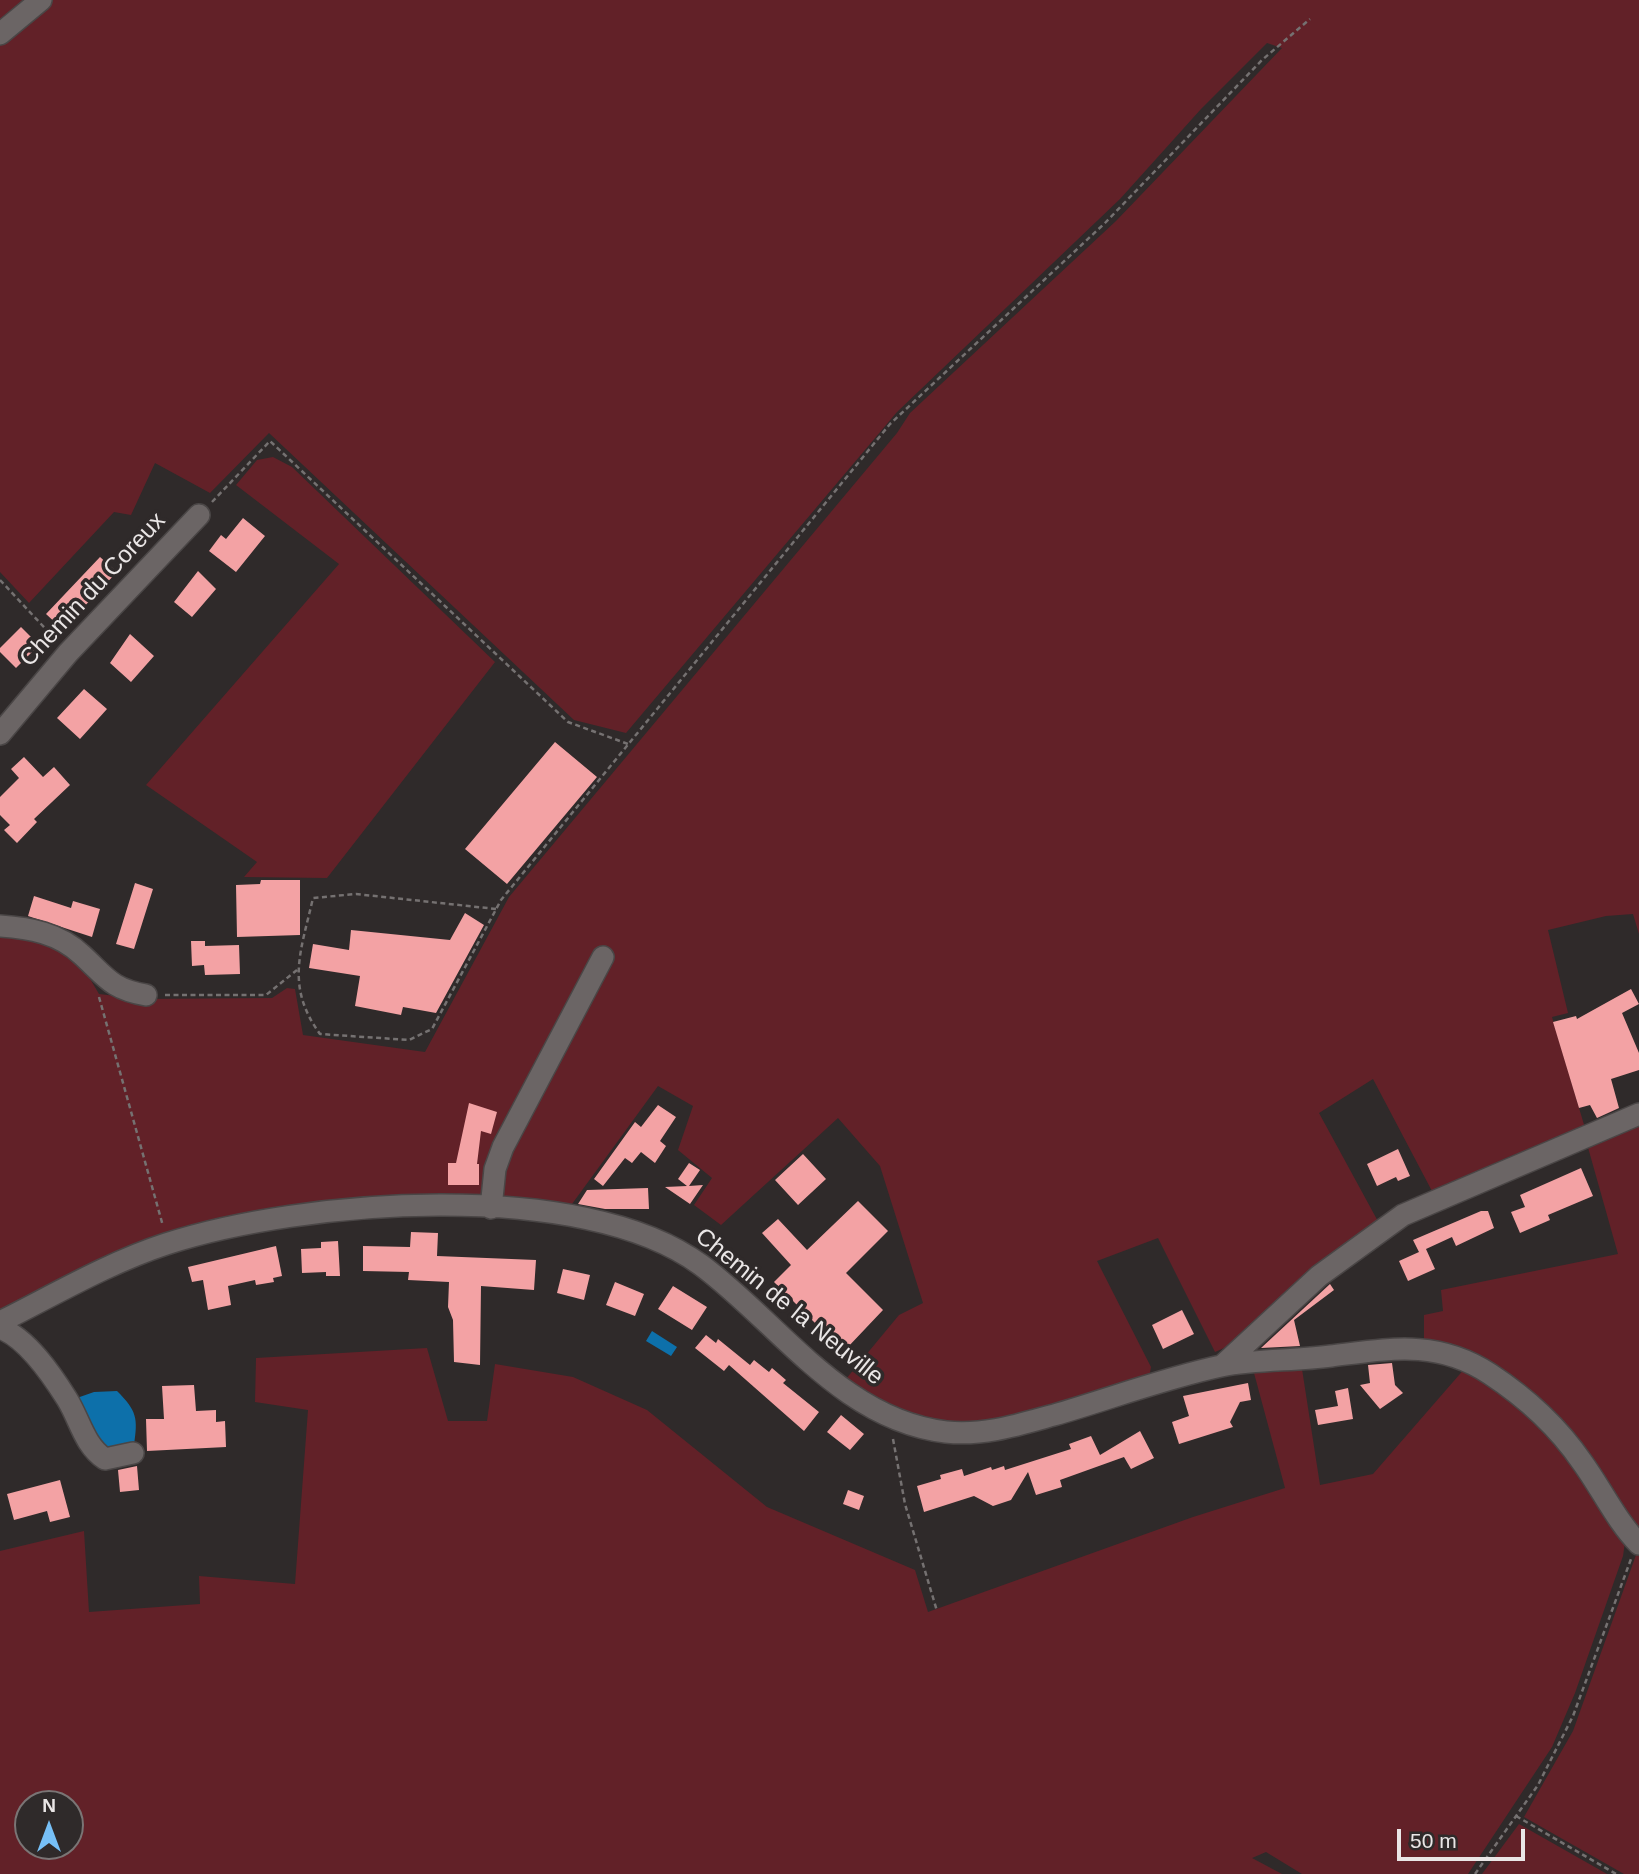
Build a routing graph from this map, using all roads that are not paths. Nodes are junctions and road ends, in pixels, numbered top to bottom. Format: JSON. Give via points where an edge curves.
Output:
{"nodes":[{"id":1,"x":41,"y":0,"type":"edge"},
{"id":2,"x":0,"y":34,"type":"edge"},
{"id":3,"x":199,"y":515,"type":"road end"},
{"id":4,"x":0,"y":734,"type":"edge"},
{"id":5,"x":0,"y":926,"type":"edge"},
{"id":6,"x":603,"y":957,"type":"dead end"},
{"id":7,"x":146,"y":995,"type":"road end"},
{"id":8,"x":1639,"y":1114,"type":"edge"},
{"id":9,"x":491,"y":1208,"type":"junction"},
{"id":10,"x":0,"y":1322,"type":"edge"},
{"id":11,"x":0,"y":1328,"type":"edge"},
{"id":12,"x":1223,"y":1366,"type":"junction"},
{"id":13,"x":133,"y":1453,"type":"dead end"},
{"id":14,"x":1638,"y":1544,"type":"edge"}],
"edges":[{"from":1,"to":2,"type":"street"},
{"from":3,"to":4,"type":"street","name":"Chemin du Coreux","via":[[68,653]]},
{"from":5,"to":7,"type":"street","via":[[55,937],[121,991]]},
{"from":6,"to":9,"type":"street","via":[[503,1147],[495,1169]]},
{"from":8,"to":12,"type":"street","via":[[1404,1215],[1319,1276]]},
{"from":9,"to":10,"type":"street","name":"Chemin de la Neuville","via":[[337,1209],[168,1243]]},
{"from":9,"to":12,"type":"street","name":"Chemin de la Neuville","via":[[568,1212],[665,1243],[728,1285],[836,1384],[892,1418],[947,1432],[1004,1429]]},
{"from":11,"to":13,"type":"street","via":[[23,1343],[67,1400],[92,1451],[104,1459]]},
{"from":12,"to":14,"type":"street","name":"Chemin de la Neuville","via":[[1401,1347],[1466,1360],[1499,1380],[1549,1422],[1579,1457]]}]}
